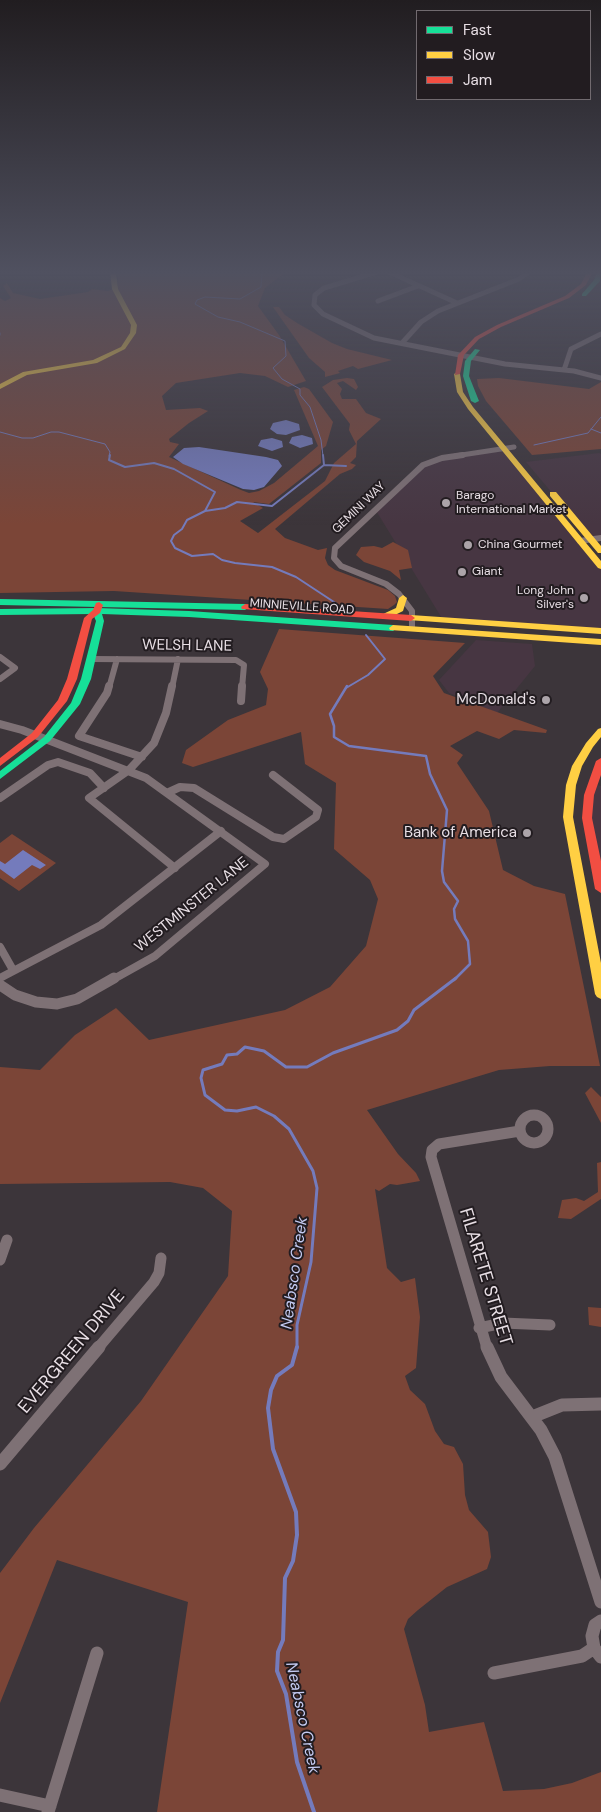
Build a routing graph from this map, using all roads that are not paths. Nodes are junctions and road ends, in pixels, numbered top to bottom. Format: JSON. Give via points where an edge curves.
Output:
{"nodes":[{"id":1,"x":466,"y":356,"type":"edge"},
{"id":2,"x":106,"y":357,"type":"edge"},
{"id":3,"x":469,"y":357,"type":"edge"},
{"id":4,"x":568,"y":357,"type":"edge"},
{"id":5,"x":564,"y":370,"type":"junction"},
{"id":6,"x":598,"y":377,"type":"edge"},
{"id":7,"x":0,"y":387,"type":"edge"},
{"id":8,"x":509,"y":448,"type":"junction"},
{"id":9,"x":596,"y":538,"type":"edge"},
{"id":10,"x":580,"y":541,"type":"junction"},
{"id":11,"x":601,"y":551,"type":"edge"},
{"id":12,"x":601,"y":566,"type":"edge"},
{"id":13,"x":403,"y":598,"type":"junction"},
{"id":14,"x":0,"y":602,"type":"edge"},
{"id":15,"x":98,"y":606,"type":"junction"},
{"id":16,"x":0,"y":612,"type":"edge"},
{"id":17,"x":386,"y":616,"type":"junction"},
{"id":18,"x":413,"y":623,"type":"junction"},
{"id":19,"x":600,"y":639,"type":"edge"},
{"id":20,"x":0,"y":657,"type":"edge"},
{"id":21,"x":91,"y":659,"type":"junction"},
{"id":22,"x":117,"y":659,"type":"junction"},
{"id":23,"x":178,"y":659,"type":"junction"},
{"id":24,"x":0,"y":679,"type":"edge"},
{"id":25,"x":241,"y":701,"type":"dead end"},
{"id":26,"x":0,"y":724,"type":"edge"},
{"id":27,"x":601,"y":731,"type":"edge"},
{"id":28,"x":35,"y":735,"type":"junction"},
{"id":29,"x":47,"y":740,"type":"junction"},
{"id":30,"x":142,"y":757,"type":"junction"},
{"id":31,"x":601,"y":761,"type":"edge"},
{"id":32,"x":0,"y":763,"type":"edge"},
{"id":33,"x":128,"y":770,"type":"junction"},
{"id":34,"x":273,"y":775,"type":"dead end"},
{"id":35,"x":0,"y":776,"type":"edge"},
{"id":36,"x":104,"y":788,"type":"junction"},
{"id":37,"x":169,"y":792,"type":"junction"},
{"id":38,"x":0,"y":798,"type":"edge"},
{"id":39,"x":221,"y":831,"type":"junction"},
{"id":40,"x":175,"y":868,"type":"junction"},
{"id":41,"x":601,"y":889,"type":"edge"},
{"id":42,"x":0,"y":947,"type":"edge"},
{"id":43,"x":14,"y":970,"type":"junction"},
{"id":44,"x":0,"y":978,"type":"edge"},
{"id":45,"x":0,"y":985,"type":"edge"},
{"id":46,"x":601,"y":994,"type":"edge"},
{"id":47,"x":520,"y":1131,"type":"dead end"},
{"id":48,"x":7,"y":1240,"type":"dead end"},
{"id":49,"x":161,"y":1258,"type":"dead end"},
{"id":50,"x":0,"y":1260,"type":"edge"},
{"id":51,"x":550,"y":1324,"type":"dead end"},
{"id":52,"x":479,"y":1328,"type":"junction"},
{"id":53,"x":601,"y":1404,"type":"edge"},
{"id":54,"x":532,"y":1416,"type":"junction"},
{"id":55,"x":0,"y":1464,"type":"edge"},
{"id":56,"x":601,"y":1602,"type":"edge"},
{"id":57,"x":601,"y":1621,"type":"edge"},
{"id":58,"x":598,"y":1653,"type":"edge"},
{"id":59,"x":97,"y":1654,"type":"dead end"},
{"id":60,"x":494,"y":1673,"type":"dead end"},
{"id":61,"x":0,"y":1794,"type":"edge"},
{"id":62,"x":49,"y":1809,"type":"edge"}],
"edges":[{"from":1,"to":8,"type":"main road","via":[[456,377],[460,392]]},
{"from":2,"to":7,"type":"main road","via":[[95,362],[26,372]]},
{"from":3,"to":5,"type":"street"},
{"from":4,"to":5,"type":"street"},
{"from":5,"to":6,"type":"street"},
{"from":8,"to":9,"type":"main road"},
{"from":8,"to":10,"type":"main road"},
{"from":8,"to":13,"type":"street","name":"GEMINI WAY","via":[[442,458],[423,465],[337,545],[334,554],[341,566],[386,584]]},
{"from":9,"to":10,"type":"street"},
{"from":9,"to":11,"type":"main road"},
{"from":10,"to":12,"type":"main road"},
{"from":13,"to":17,"type":"main road","via":[[400,609]]},
{"from":13,"to":18,"type":"street","name":"GEMINI WAY"},
{"from":14,"to":15,"type":"main road","name":"MINNIEVILLE ROAD"},
{"from":15,"to":16,"type":"main road","name":"MINNIEVILLE ROAD"},
{"from":15,"to":17,"type":"main road","name":"MINNIEVILLE ROAD","via":[[222,605]]},
{"from":15,"to":18,"type":"main road","name":"MINNIEVILLE ROAD"},
{"from":15,"to":21,"type":"main road","via":[[101,618]]},
{"from":15,"to":28,"type":"main road","via":[[88,618],[67,693]]},
{"from":17,"to":18,"type":"main road","name":"MINNIEVILLE ROAD"},
{"from":18,"to":19,"type":"main road","name":"MINNIEVILLE ROAD"},
{"from":20,"to":24,"type":"street","via":[[15,668]]},
{"from":21,"to":22,"type":"street","name":"WELSH LANE"},
{"from":21,"to":29,"type":"main road","via":[[75,704]]},
{"from":22,"to":23,"type":"street","name":"WELSH LANE"},
{"from":22,"to":30,"type":"street","via":[[107,693],[79,736]]},
{"from":23,"to":25,"type":"street","name":"WELSH LANE","via":[[239,661],[244,665]]},
{"from":23,"to":30,"type":"street","via":[[162,725]]},
{"from":26,"to":28,"type":"street"},
{"from":27,"to":46,"type":"main road","via":[[577,766],[568,817]]},
{"from":28,"to":29,"type":"street"},
{"from":28,"to":32,"type":"main road"},
{"from":29,"to":33,"type":"street"},
{"from":29,"to":35,"type":"main road"},
{"from":30,"to":33,"type":"street"},
{"from":31,"to":41,"type":"main road","via":[[589,795],[587,818]]},
{"from":33,"to":36,"type":"street"},
{"from":33,"to":37,"type":"street"},
{"from":34,"to":37,"type":"street","via":[[318,810],[316,816],[284,839],[273,837],[194,788],[180,786]]},
{"from":36,"to":38,"type":"street","via":[[90,774],[58,762],[48,765]]},
{"from":36,"to":40,"type":"street","via":[[89,798]]},
{"from":37,"to":39,"type":"street"},
{"from":39,"to":40,"type":"street"},
{"from":39,"to":45,"type":"street","name":"WESTMINSTER LANE","via":[[265,864],[155,956],[78,998],[56,1004],[15,995]]},
{"from":40,"to":43,"type":"street","via":[[101,925]]},
{"from":42,"to":43,"type":"street"},
{"from":43,"to":44,"type":"street"},
{"from":47,"to":52,"type":"street","name":"FILARETE STREET","via":[[442,1143],[431,1152]]},
{"from":48,"to":50,"type":"street"},
{"from":49,"to":55,"type":"street","name":"EVERGREEN DRIVE","via":[[154,1282]]},
{"from":51,"to":52,"type":"street","via":[[502,1323]]},
{"from":52,"to":54,"type":"street","name":"FILARETE STREET","via":[[494,1366]]},
{"from":53,"to":54,"type":"street","via":[[562,1405]]},
{"from":54,"to":56,"type":"street","name":"FILARETE STREET","via":[[555,1457]]},
{"from":57,"to":58,"type":"street","via":[[593,1630]]},
{"from":58,"to":60,"type":"street"},
{"from":59,"to":62,"type":"street"},
{"from":61,"to":62,"type":"street"}]}
